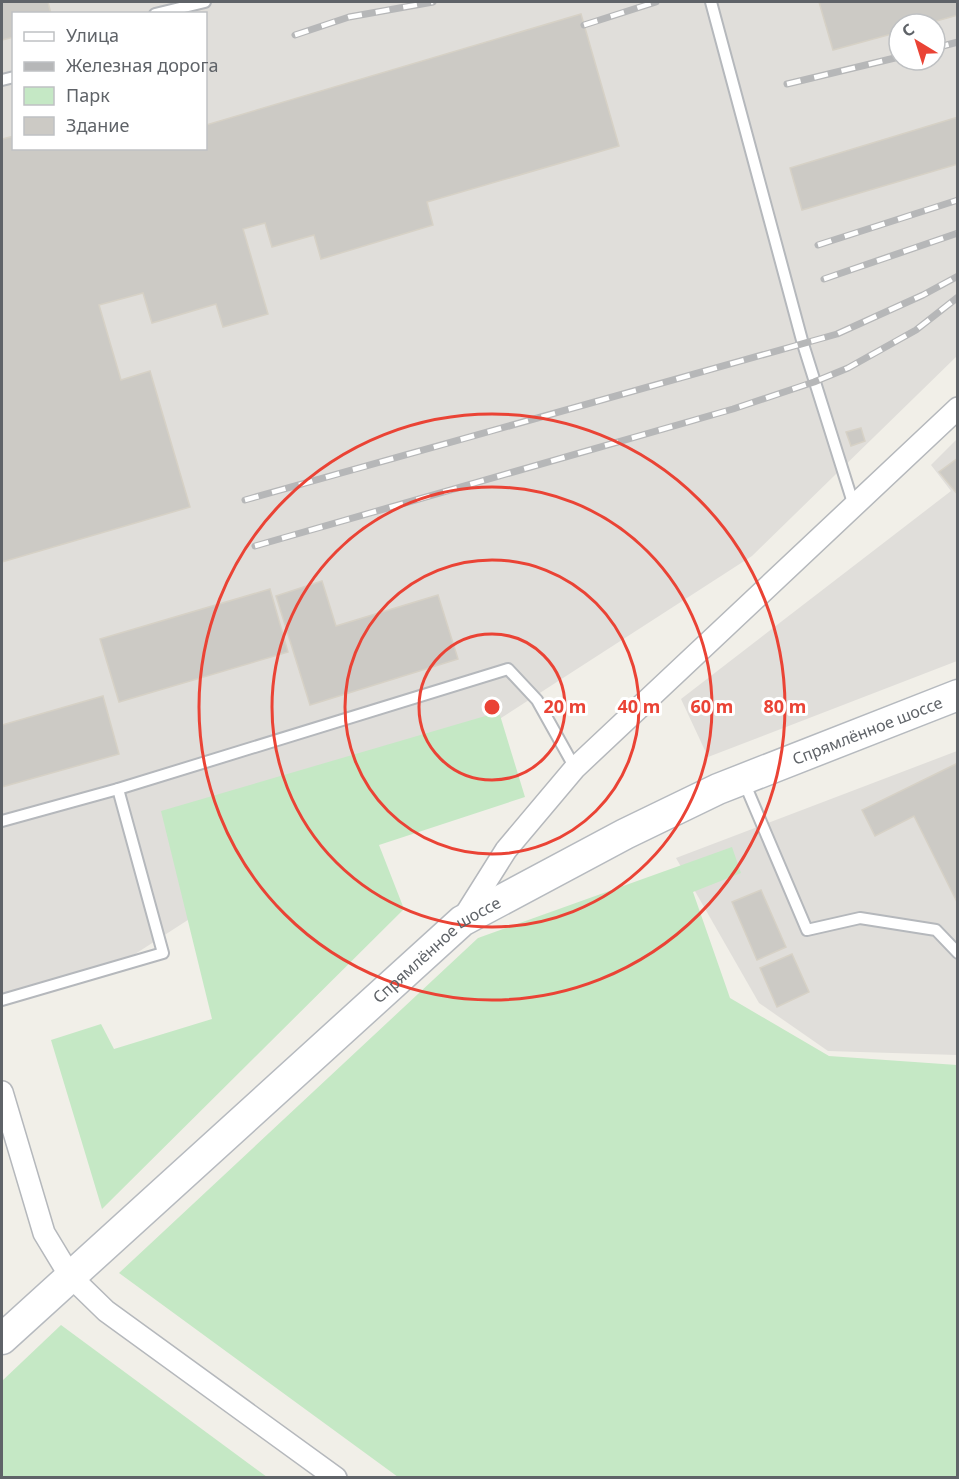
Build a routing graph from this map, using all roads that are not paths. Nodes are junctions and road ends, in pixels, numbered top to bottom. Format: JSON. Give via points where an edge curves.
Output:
{"nodes":[{"id":1,"x":205,"y":2,"type":"edge"},
{"id":2,"x":711,"y":2,"type":"edge"},
{"id":3,"x":163,"y":12,"type":"edge"},
{"id":4,"x":957,"y":408,"type":"edge"},
{"id":5,"x":854,"y":506,"type":"junction"},
{"id":6,"x":957,"y":695,"type":"edge"},
{"id":7,"x":575,"y":768,"type":"junction"},
{"id":8,"x":743,"y":780,"type":"junction"},
{"id":9,"x":118,"y":789,"type":"junction"},
{"id":10,"x":2,"y":821,"type":"edge"},
{"id":11,"x":462,"y":921,"type":"junction"},
{"id":12,"x":957,"y":954,"type":"edge"},
{"id":13,"x":2,"y":1000,"type":"edge"},
{"id":14,"x":2,"y":1092,"type":"edge"},
{"id":15,"x":70,"y":1276,"type":"junction"},
{"id":16,"x":2,"y":1339,"type":"edge"},
{"id":17,"x":336,"y":1478,"type":"edge"}],
"edges":[{"from":1,"to":3,"type":"lane"},
{"from":2,"to":5,"type":"lane","via":[[803,344]]},
{"from":4,"to":5,"type":"street"},
{"from":5,"to":7,"type":"street"},
{"from":6,"to":8,"type":"main road","name":"Спрямлённое шоссе"},
{"from":7,"to":9,"type":"lane","via":[[537,700],[508,669]]},
{"from":7,"to":11,"type":"street","via":[[506,850]]},
{"from":8,"to":11,"type":"main road","name":"Спрямлённое шоссе","via":[[626,834]]},
{"from":8,"to":12,"type":"lane","via":[[807,930],[860,918],[936,930]]},
{"from":9,"to":10,"type":"lane"},
{"from":9,"to":13,"type":"lane","via":[[163,953]]},
{"from":11,"to":15,"type":"main road","name":"Спрямлённое шоссе"},
{"from":14,"to":15,"type":"street","via":[[44,1233]]},
{"from":15,"to":16,"type":"main road","name":"Спрямлённое шоссе"},
{"from":15,"to":17,"type":"street","via":[[106,1311]]}]}
